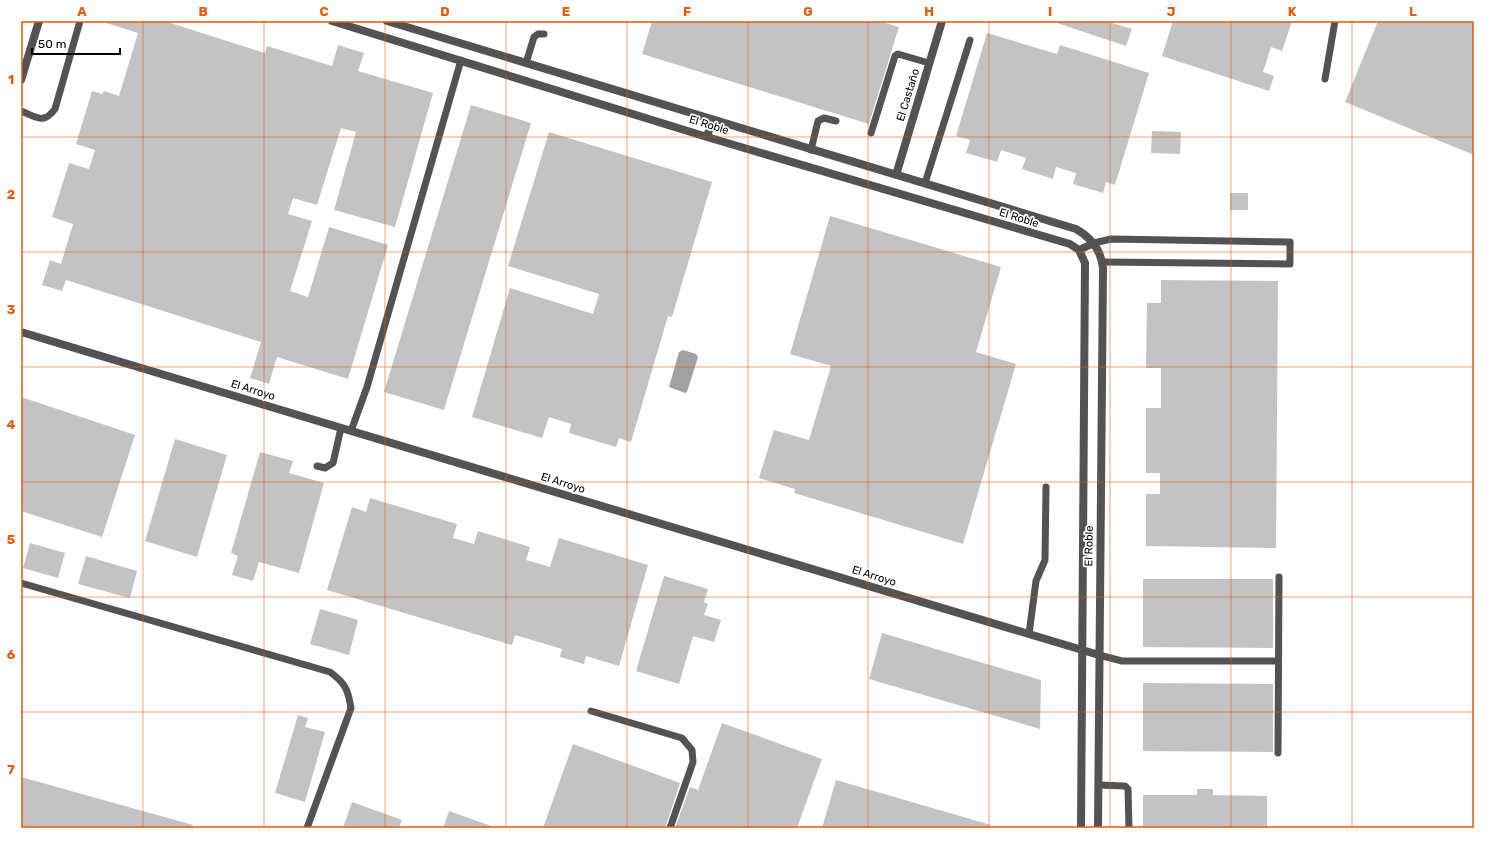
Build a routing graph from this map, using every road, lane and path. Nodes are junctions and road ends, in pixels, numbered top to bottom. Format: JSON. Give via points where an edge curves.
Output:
{"nodes":[{"id":1,"x":39,"y":21,"type":"edge"},
{"id":2,"x":80,"y":21,"type":"edge"},
{"id":3,"x":332,"y":21,"type":"edge"},
{"id":4,"x":387,"y":21,"type":"edge"},
{"id":5,"x":942,"y":21,"type":"edge"},
{"id":6,"x":1335,"y":21,"type":"edge"},
{"id":7,"x":544,"y":34,"type":"dead end"},
{"id":8,"x":970,"y":40,"type":"dead end"},
{"id":9,"x":461,"y":60,"type":"junction"},
{"id":10,"x":929,"y":63,"type":"junction"},
{"id":11,"x":526,"y":64,"type":"junction"},
{"id":12,"x":1325,"y":79,"type":"dead end"},
{"id":13,"x":21,"y":80,"type":"edge"},
{"id":14,"x":21,"y":111,"type":"edge"},
{"id":15,"x":712,"y":120,"type":"junction"},
{"id":16,"x":836,"y":120,"type":"dead end"},
{"id":17,"x":871,"y":133,"type":"dead end"},
{"id":18,"x":707,"y":137,"type":"junction"},
{"id":19,"x":811,"y":150,"type":"junction"},
{"id":20,"x":896,"y":175,"type":"junction"},
{"id":21,"x":925,"y":184,"type":"junction"},
{"id":22,"x":1094,"y":242,"type":"junction"},
{"id":23,"x":1079,"y":250,"type":"junction"},
{"id":24,"x":1103,"y":262,"type":"junction"},
{"id":25,"x":21,"y":332,"type":"edge"},
{"id":26,"x":342,"y":428,"type":"junction"},
{"id":27,"x":351,"y":431,"type":"junction"},
{"id":28,"x":317,"y":466,"type":"dead end"},
{"id":29,"x":1046,"y":487,"type":"dead end"},
{"id":30,"x":1279,"y":577,"type":"dead end"},
{"id":31,"x":21,"y":583,"type":"edge"},
{"id":32,"x":1029,"y":634,"type":"junction"},
{"id":33,"x":1082,"y":650,"type":"junction"},
{"id":34,"x":1099,"y":655,"type":"junction"},
{"id":35,"x":1278,"y":660,"type":"junction"},
{"id":36,"x":591,"y":711,"type":"dead end"},
{"id":37,"x":1278,"y":753,"type":"dead end"},
{"id":38,"x":1099,"y":785,"type":"junction"},
{"id":39,"x":307,"y":828,"type":"edge"},
{"id":40,"x":670,"y":828,"type":"edge"},
{"id":41,"x":1081,"y":828,"type":"edge"},
{"id":42,"x":1098,"y":828,"type":"edge"},
{"id":43,"x":1129,"y":828,"type":"edge"}],
"edges":[{"from":1,"to":13,"type":"street"},
{"from":2,"to":14,"type":"lane","via":[[55,109],[49,118],[43,120]]},
{"from":3,"to":9,"type":"street","name":"El Roble"},
{"from":4,"to":11,"type":"street","name":"El Roble"},
{"from":5,"to":10,"type":"street","name":"El Castaño"},
{"from":6,"to":12,"type":"lane"},
{"from":7,"to":11,"type":"lane","via":[[534,37]]},
{"from":8,"to":21,"type":"lane"},
{"from":9,"to":18,"type":"street","name":"El Roble"},
{"from":9,"to":27,"type":"lane","via":[[367,387]]},
{"from":10,"to":17,"type":"lane","via":[[898,54],[895,56]]},
{"from":10,"to":20,"type":"street","name":"El Castaño"},
{"from":11,"to":15,"type":"street","name":"El Roble"},
{"from":15,"to":18,"type":"street"},
{"from":15,"to":19,"type":"street","name":"El Roble"},
{"from":16,"to":19,"type":"lane","via":[[824,118],[818,121]]},
{"from":18,"to":23,"type":"street","name":"El Roble","via":[[1070,244]]},
{"from":19,"to":20,"type":"street","name":"El Roble"},
{"from":20,"to":21,"type":"street","name":"El Roble"},
{"from":21,"to":22,"type":"street","name":"El Roble","via":[[1076,229]]},
{"from":22,"to":23,"type":"street"},
{"from":22,"to":24,"type":"street","name":"El Roble"},
{"from":22,"to":24,"type":"lane","via":[[1111,239],[1290,242],[1290,264]]},
{"from":23,"to":33,"type":"street","name":"El Roble","via":[[1085,263]]},
{"from":24,"to":34,"type":"street","name":"El Roble"},
{"from":25,"to":26,"type":"street","name":"El Arroyo"},
{"from":26,"to":27,"type":"street","name":"El Arroyo"},
{"from":26,"to":28,"type":"lane","via":[[333,463],[325,468]]},
{"from":27,"to":32,"type":"street","name":"El Arroyo"},
{"from":29,"to":32,"type":"lane","via":[[1045,560],[1036,581]]},
{"from":30,"to":35,"type":"lane"},
{"from":31,"to":39,"type":"lane","via":[[330,672],[339,679],[346,688],[350,708]]},
{"from":32,"to":33,"type":"street","name":"El Arroyo"},
{"from":33,"to":34,"type":"street","name":"El Arroyo"},
{"from":33,"to":41,"type":"street","name":"El Roble"},
{"from":34,"to":35,"type":"lane","via":[[1122,661]]},
{"from":34,"to":38,"type":"street","name":"El Roble"},
{"from":35,"to":37,"type":"lane"},
{"from":36,"to":40,"type":"lane","via":[[682,738],[692,750],[693,762]]},
{"from":38,"to":42,"type":"street","name":"El Roble"},
{"from":38,"to":43,"type":"lane","via":[[1125,786],[1128,789]]}]}
